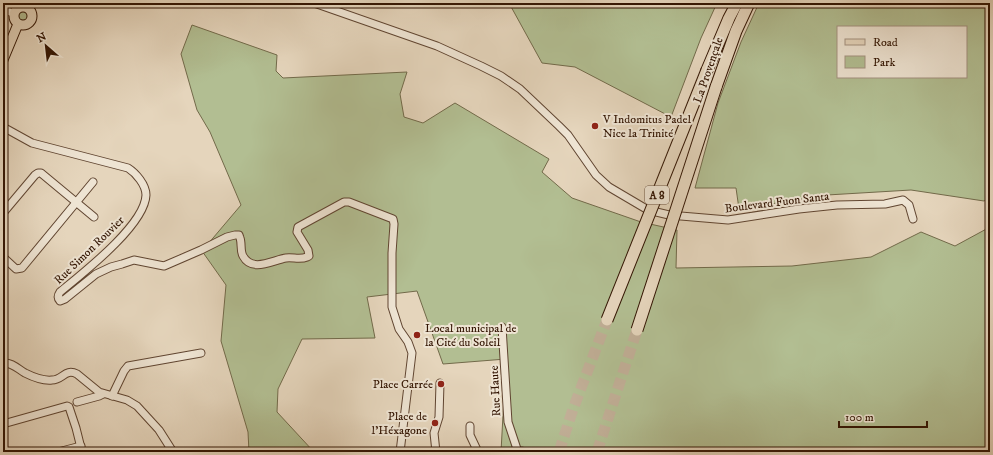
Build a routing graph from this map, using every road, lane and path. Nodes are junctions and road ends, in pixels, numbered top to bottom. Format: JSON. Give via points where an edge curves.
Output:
{"nodes":[{"id":1,"x":36,"y":3,"type":"edge"},
{"id":2,"x":314,"y":3,"type":"edge"},
{"id":3,"x":737,"y":3,"type":"edge"},
{"id":4,"x":749,"y":3,"type":"edge"},
{"id":5,"x":17,"y":8,"type":"edge"},
{"id":6,"x":3,"y":10,"type":"edge"},
{"id":7,"x":30,"y":11,"type":"junction"},
{"id":8,"x":18,"y":24,"type":"junction"},
{"id":9,"x":3,"y":60,"type":"edge"},
{"id":10,"x":3,"y":128,"type":"edge"},
{"id":11,"x":93,"y":182,"type":"dead end"},
{"id":12,"x":76,"y":202,"type":"junction"},
{"id":13,"x":3,"y":213,"type":"edge"},
{"id":14,"x":94,"y":217,"type":"dead end"},
{"id":15,"x":913,"y":218,"type":"dead end"},
{"id":16,"x":3,"y":257,"type":"edge"},
{"id":17,"x":607,"y":320,"type":"tunnel mouth"},
{"id":18,"x":502,"y":327,"type":"dead end"},
{"id":19,"x":637,"y":330,"type":"tunnel mouth"},
{"id":20,"x":201,"y":354,"type":"dead end"},
{"id":21,"x":3,"y":363,"type":"edge"},
{"id":22,"x":440,"y":383,"type":"dead end"},
{"id":23,"x":103,"y":394,"type":"junction"},
{"id":24,"x":112,"y":396,"type":"junction"},
{"id":25,"x":77,"y":402,"type":"dead end"},
{"id":26,"x":3,"y":424,"type":"edge"},
{"id":27,"x":470,"y":426,"type":"dead end"},
{"id":28,"x":81,"y":449,"type":"edge"},
{"id":29,"x":58,"y":452,"type":"edge"},
{"id":30,"x":173,"y":452,"type":"edge"},
{"id":31,"x":400,"y":452,"type":"edge"},
{"id":32,"x":436,"y":452,"type":"edge"},
{"id":33,"x":478,"y":452,"type":"edge"},
{"id":34,"x":518,"y":452,"type":"edge"},
{"id":35,"x":526,"y":452,"type":"edge"}],
"edges":[{"from":1,"to":7,"type":"main road"},
{"from":2,"to":15,"type":"street","name":"Boulevard Fuon Santa","via":[[437,46],[501,76],[520,90],[568,135],[596,175],[609,187],[648,210],[669,215],[728,220],[799,209],[885,204],[903,200],[909,205]]},
{"from":3,"to":17,"type":"highway","name":"La Provençale","number":"A 8","bridge":true,"via":[[707,70]]},
{"from":4,"to":19,"type":"highway","name":"La Provençale","number":"A 8","bridge":true,"via":[[716,87]]},
{"from":5,"to":6,"type":"street"},
{"from":5,"to":7,"type":"main road"},
{"from":5,"to":8,"type":"main road","via":[[15,21]]},
{"from":7,"to":8,"type":"main road","via":[[30,22]]},
{"from":8,"to":9,"type":"main road"},
{"from":10,"to":31,"type":"street","name":"Rue Simon Rouvier","via":[[26,138],[128,168],[136,174],[145,190],[142,208],[131,226],[120,239],[60,292],[60,301],[65,300],[96,274],[111,267],[134,260],[164,266],[227,236],[238,235],[243,256],[250,263],[264,264],[287,258],[308,257],[309,253],[298,236],[297,229],[344,202],[392,219],[392,307],[399,329],[412,353]]},
{"from":11,"to":12,"type":"street"},
{"from":12,"to":13,"type":"street","via":[[38,173]]},
{"from":12,"to":14,"type":"street"},
{"from":12,"to":16,"type":"street","via":[[22,268],[16,268]]},
{"from":18,"to":34,"type":"street","name":"Rue Haute","via":[[508,422]]},
{"from":20,"to":24,"type":"street","via":[[128,366]]},
{"from":21,"to":23,"type":"street","via":[[11,364],[31,376],[47,380],[58,379],[66,373],[73,372]]},
{"from":22,"to":32,"type":"street","via":[[439,417],[434,433]]},
{"from":23,"to":24,"type":"street"},
{"from":23,"to":25,"type":"street"},
{"from":24,"to":30,"type":"street","via":[[137,406],[159,430]]},
{"from":26,"to":28,"type":"street","via":[[67,406],[71,409]]},
{"from":27,"to":33,"type":"street","via":[[470,435]]},
{"from":28,"to":29,"type":"street"},
{"from":34,"to":35,"type":"street"}]}
